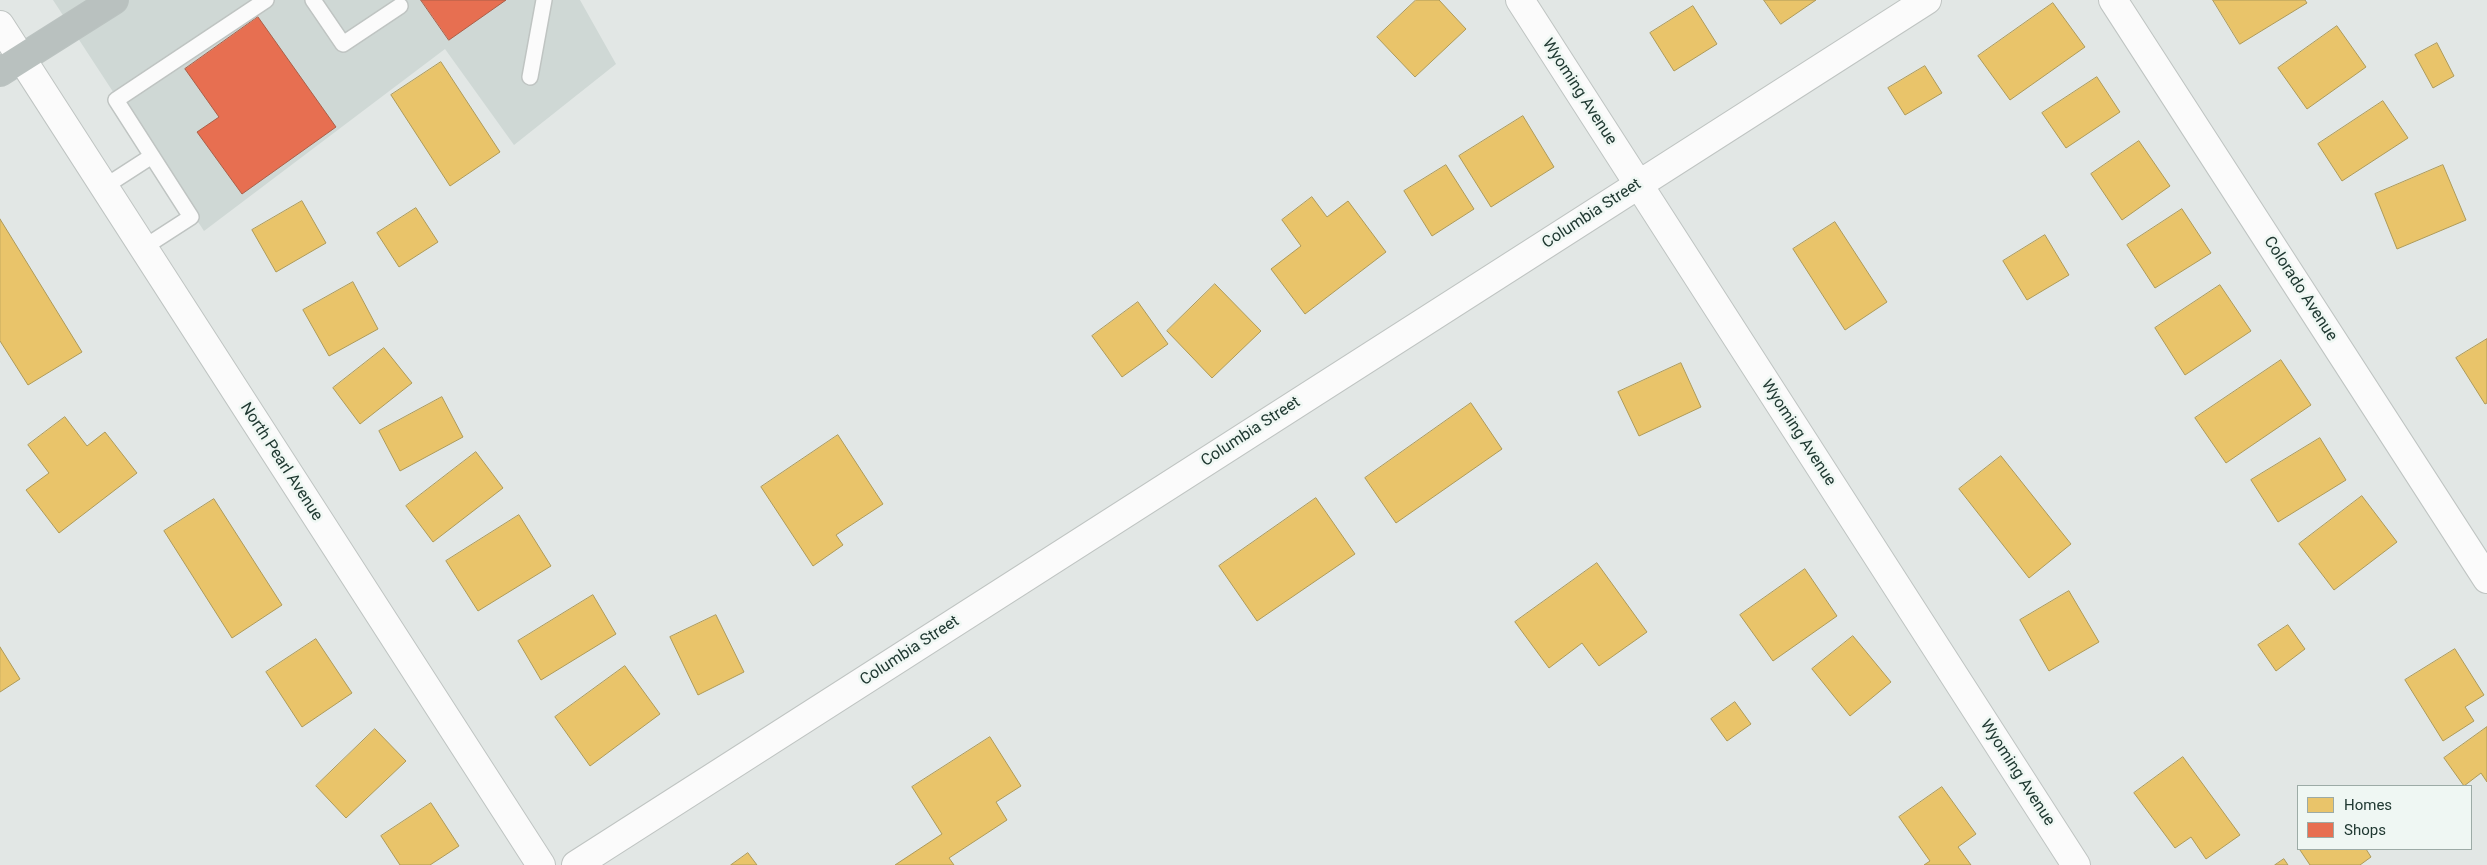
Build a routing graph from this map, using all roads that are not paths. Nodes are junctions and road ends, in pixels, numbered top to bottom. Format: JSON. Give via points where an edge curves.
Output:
{"nodes":[{"id":1,"x":114,"y":0,"type":"edge"},
{"id":2,"x":266,"y":0,"type":"edge"},
{"id":3,"x":313,"y":0,"type":"edge"},
{"id":4,"x":544,"y":0,"type":"edge"},
{"id":5,"x":1520,"y":0,"type":"edge"},
{"id":6,"x":1927,"y":0,"type":"edge"},
{"id":7,"x":2113,"y":0,"type":"edge"},
{"id":8,"x":400,"y":6,"type":"dead end"},
{"id":9,"x":0,"y":25,"type":"edge"},
{"id":10,"x":11,"y":65,"type":"edge"},
{"id":11,"x":530,"y":77,"type":"dead end"},
{"id":12,"x":152,"y":156,"type":"junction"},
{"id":13,"x":1638,"y":184,"type":"junction"},
{"id":14,"x":104,"y":187,"type":"junction"},
{"id":15,"x":143,"y":248,"type":"junction"},
{"id":16,"x":2487,"y":578,"type":"edge"},
{"id":17,"x":541,"y":865,"type":"edge"},
{"id":18,"x":576,"y":865,"type":"edge"},
{"id":19,"x":2076,"y":865,"type":"edge"}],
"edges":[{"from":1,"to":10,"type":"highway"},
{"from":2,"to":12,"type":"lane","via":[[116,100]]},
{"from":3,"to":8,"type":"lane","via":[[343,44]]},
{"from":4,"to":11,"type":"lane"},
{"from":5,"to":13,"type":"street","name":"Wyoming Avenue"},
{"from":6,"to":13,"type":"street","name":"Columbia Street"},
{"from":7,"to":16,"type":"street","name":"Colorado Avenue"},
{"from":9,"to":10,"type":"street","name":"North Pearl Avenue"},
{"from":10,"to":14,"type":"street","name":"North Pearl Avenue"},
{"from":12,"to":14,"type":"lane"},
{"from":12,"to":15,"type":"lane","via":[[191,217]]},
{"from":13,"to":18,"type":"street","name":"Columbia Street"},
{"from":13,"to":19,"type":"street","name":"Wyoming Avenue"},
{"from":14,"to":15,"type":"street","name":"North Pearl Avenue"},
{"from":15,"to":17,"type":"street","name":"North Pearl Avenue"}]}
